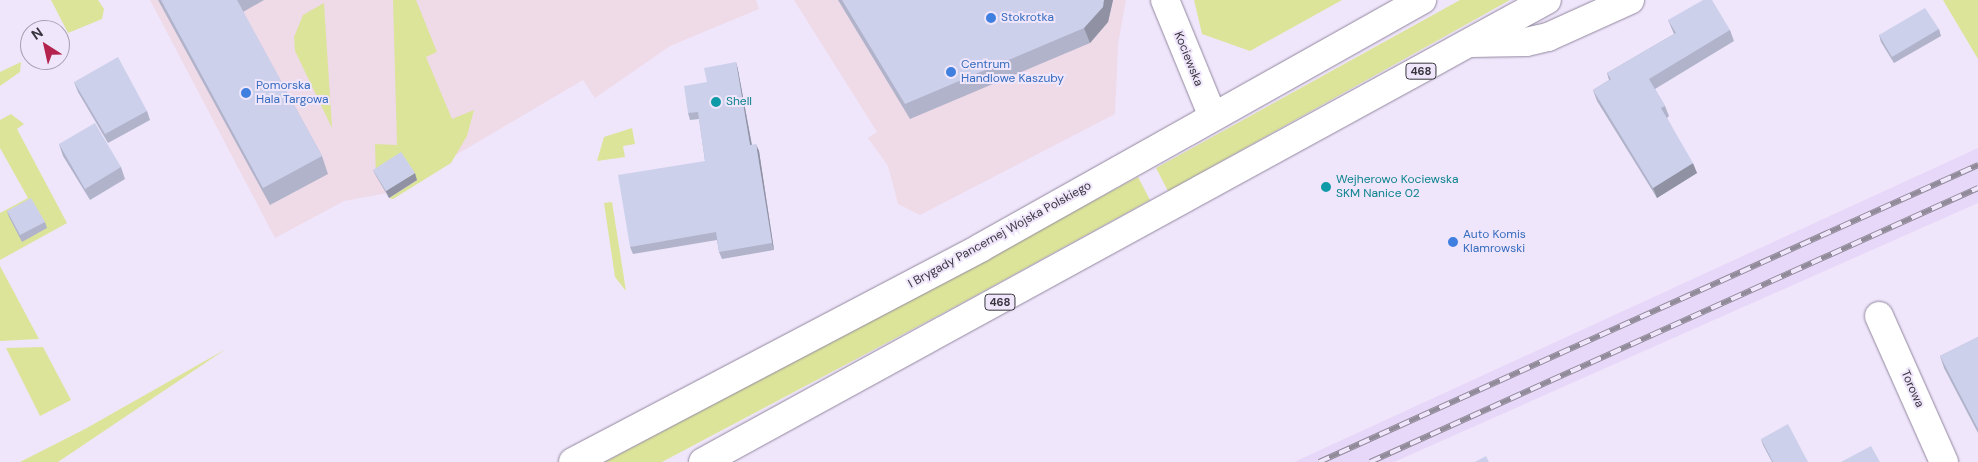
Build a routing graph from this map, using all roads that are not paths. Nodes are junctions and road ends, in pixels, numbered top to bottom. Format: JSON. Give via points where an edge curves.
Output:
{"nodes":[{"id":1,"x":1164,"y":0,"type":"edge"},
{"id":2,"x":1422,"y":0,"type":"edge"},
{"id":3,"x":1547,"y":0,"type":"edge"},
{"id":4,"x":1630,"y":0,"type":"edge"},
{"id":5,"x":1471,"y":43,"type":"junction"},
{"id":6,"x":1213,"y":117,"type":"junction"},
{"id":7,"x":1879,"y":316,"type":"dead end"},
{"id":8,"x":573,"y":462,"type":"edge"},
{"id":9,"x":703,"y":462,"type":"edge"},
{"id":10,"x":1944,"y":462,"type":"edge"}],
"edges":[{"from":1,"to":6,"type":"main road","name":"Kociewska"},
{"from":2,"to":6,"type":"main road","name":"I Brygady Pancernej Wojska Polskiego"},
{"from":3,"to":5,"type":"main road","number":"468"},
{"from":4,"to":5,"type":"main road","via":[[1548,37],[1526,42]]},
{"from":5,"to":9,"type":"main road","number":"468"},
{"from":6,"to":8,"type":"main road","name":"I Brygady Pancernej Wojska Polskiego","via":[[980,248]]},
{"from":7,"to":10,"type":"main road","name":"Torowa"}]}
